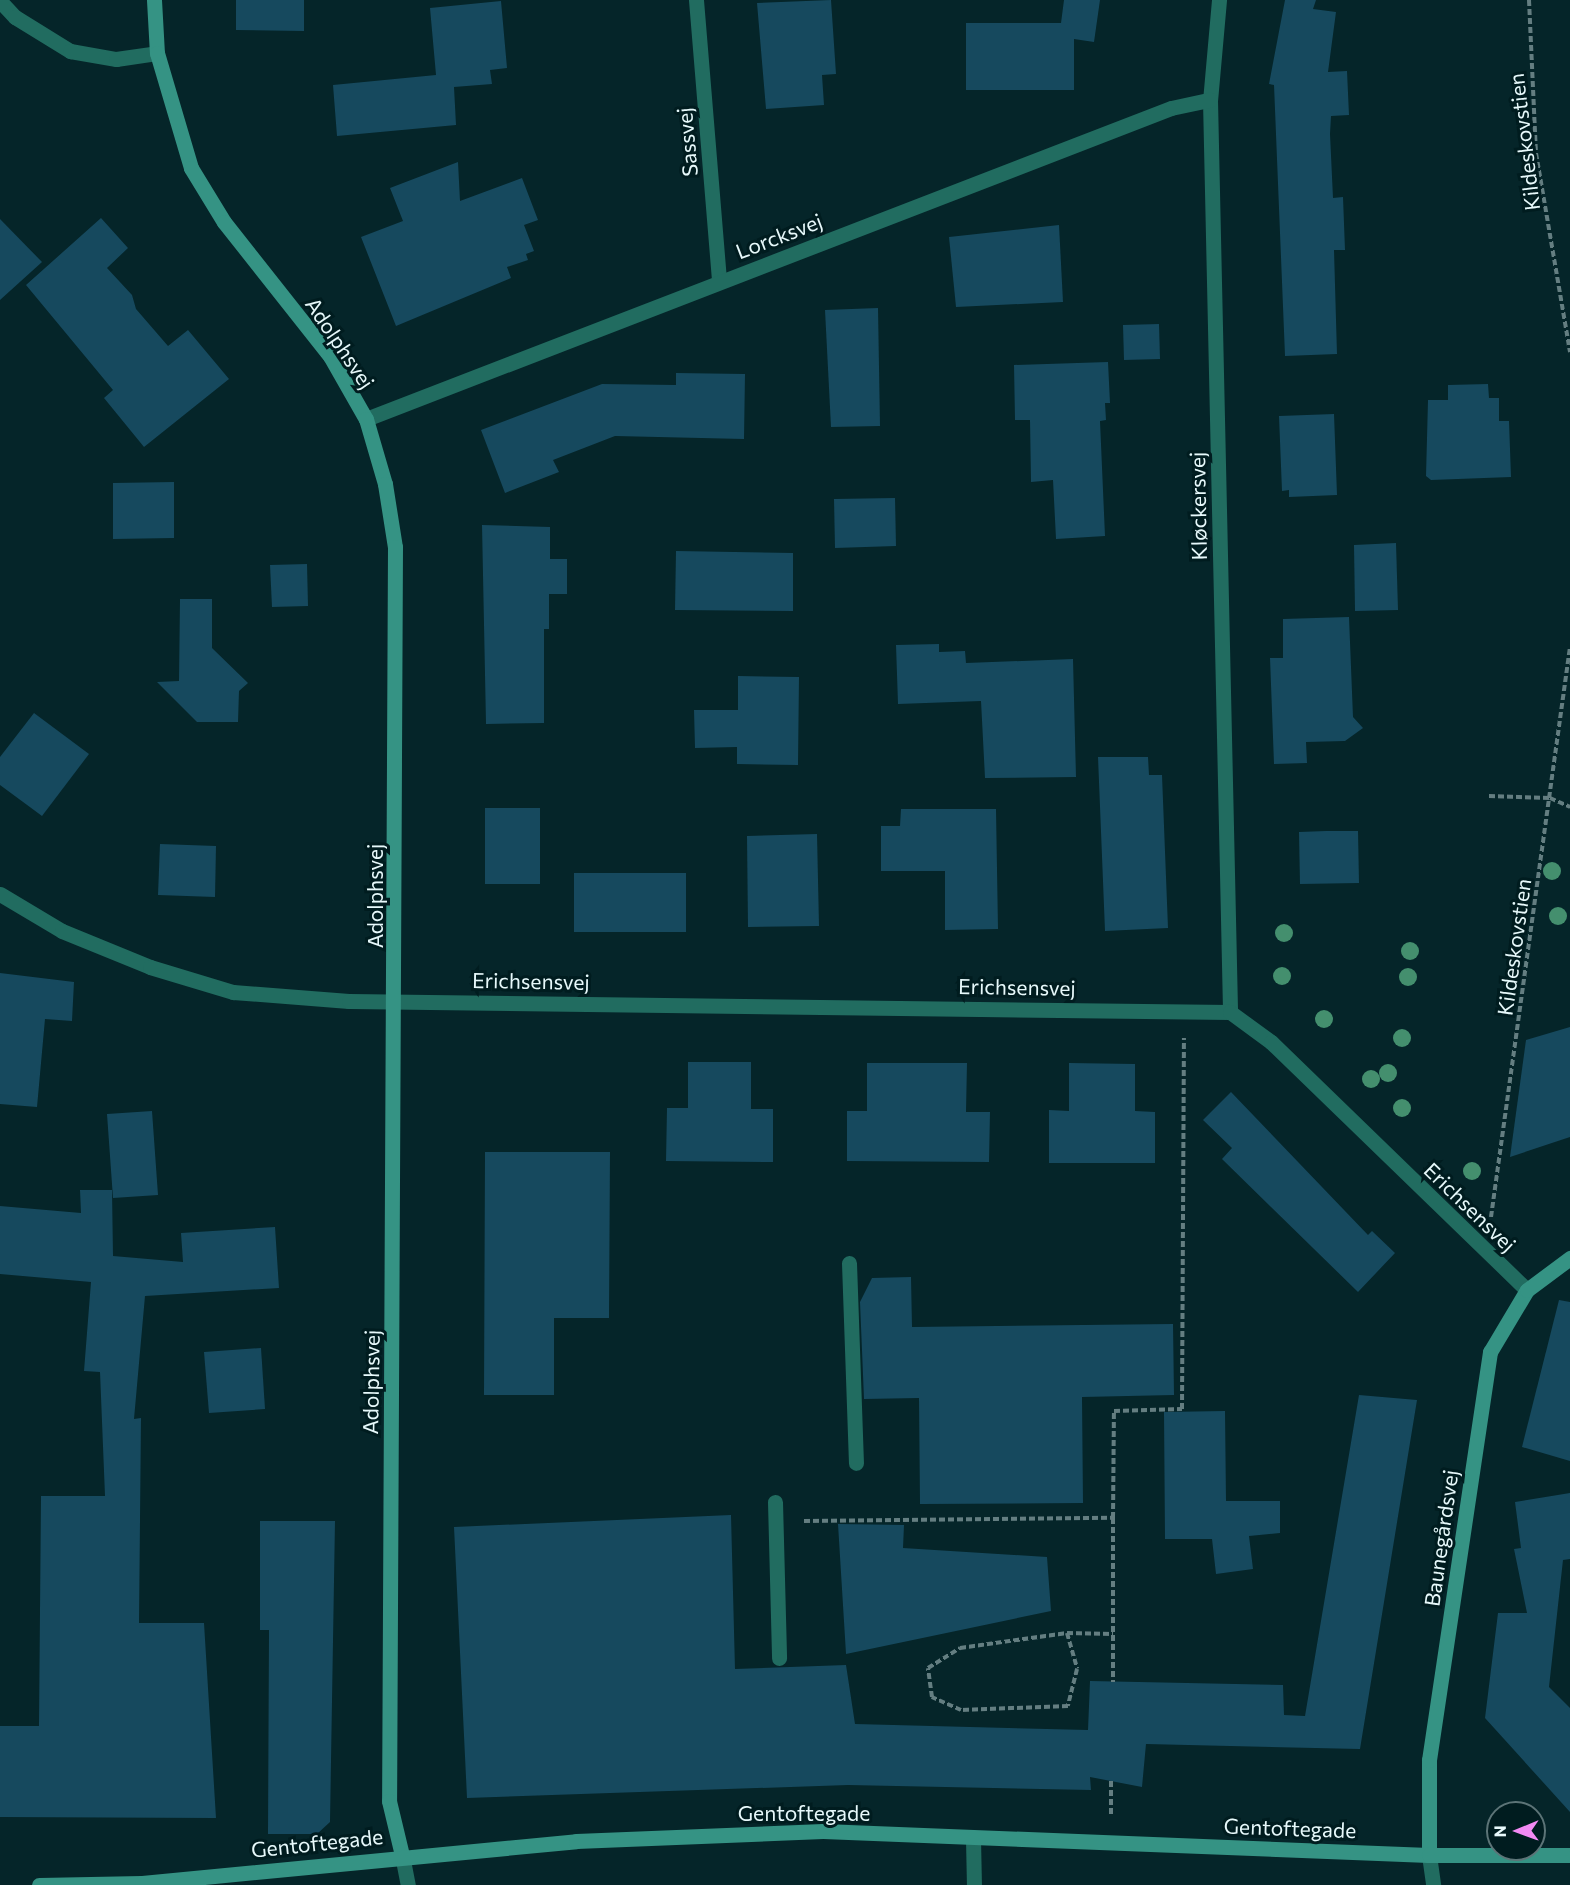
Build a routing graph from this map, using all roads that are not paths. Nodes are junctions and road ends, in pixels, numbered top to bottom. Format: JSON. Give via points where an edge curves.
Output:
{"nodes":[{"id":1,"x":154,"y":0,"type":"edge"},
{"id":2,"x":696,"y":0,"type":"edge"},
{"id":3,"x":1219,"y":0,"type":"edge"},
{"id":4,"x":0,"y":1,"type":"edge"},
{"id":5,"x":157,"y":53,"type":"junction"},
{"id":6,"x":1210,"y":100,"type":"junction"},
{"id":7,"x":719,"y":281,"type":"junction"},
{"id":8,"x":366,"y":419,"type":"junction"},
{"id":9,"x":0,"y":894,"type":"edge"},
{"id":10,"x":396,"y":1000,"type":"junction"},
{"id":11,"x":1230,"y":1012,"type":"junction"},
{"id":12,"x":1570,"y":1258,"type":"edge"},
{"id":13,"x":849,"y":1263,"type":"dead end"},
{"id":14,"x":1527,"y":1290,"type":"junction"},
{"id":15,"x":856,"y":1463,"type":"dead end"},
{"id":16,"x":776,"y":1502,"type":"dead end"},
{"id":17,"x":779,"y":1658,"type":"dead end"},
{"id":18,"x":973,"y":1839,"type":"junction"},
{"id":19,"x":402,"y":1855,"type":"junction"},
{"id":20,"x":1429,"y":1855,"type":"junction"},
{"id":21,"x":1570,"y":1855,"type":"edge"},
{"id":22,"x":39,"y":1885,"type":"edge"},
{"id":23,"x":408,"y":1885,"type":"edge"},
{"id":24,"x":974,"y":1885,"type":"edge"},
{"id":25,"x":1433,"y":1885,"type":"edge"}],
"edges":[{"from":1,"to":5,"type":"street","name":"Adolphsvej"},
{"from":2,"to":7,"type":"street","name":"Sassvej"},
{"from":3,"to":6,"type":"street","name":"Kløckersvej"},
{"from":4,"to":5,"type":"street","via":[[15,17],[70,51],[116,59]]},
{"from":5,"to":8,"type":"street","name":"Adolphsvej","via":[[191,168],[224,222],[330,356]]},
{"from":6,"to":7,"type":"street","name":"Lorcksvej","via":[[1170,108]]},
{"from":6,"to":11,"type":"street","name":"Kløckersvej"},
{"from":7,"to":8,"type":"street","name":"Lorcksvej"},
{"from":8,"to":10,"type":"street","name":"Adolphsvej","via":[[385,484],[395,547]]},
{"from":9,"to":10,"type":"street","name":"Erichsensvej","via":[[73,935],[150,967],[233,992]]},
{"from":10,"to":11,"type":"street","name":"Erichsensvej"},
{"from":10,"to":19,"type":"street","name":"Adolphsvej","via":[[389,1801]]},
{"from":11,"to":14,"type":"street","name":"Erichsensvej","via":[[1271,1042]]},
{"from":12,"to":14,"type":"street","name":"Baunegårdsvej"},
{"from":13,"to":15,"type":"street"},
{"from":14,"to":20,"type":"street","name":"Baunegårdsvej","via":[[1490,1352],[1429,1760]]},
{"from":16,"to":17,"type":"street"},
{"from":18,"to":19,"type":"street","name":"Gentoftegade","via":[[823,1831],[693,1834]]},
{"from":18,"to":20,"type":"street","name":"Gentoftegade"},
{"from":18,"to":24,"type":"street"},
{"from":19,"to":22,"type":"street","name":"Gentoftegade","via":[[142,1883]]},
{"from":19,"to":23,"type":"street"},
{"from":20,"to":21,"type":"street","name":"Gentoftegade"},
{"from":20,"to":25,"type":"street"}]}
